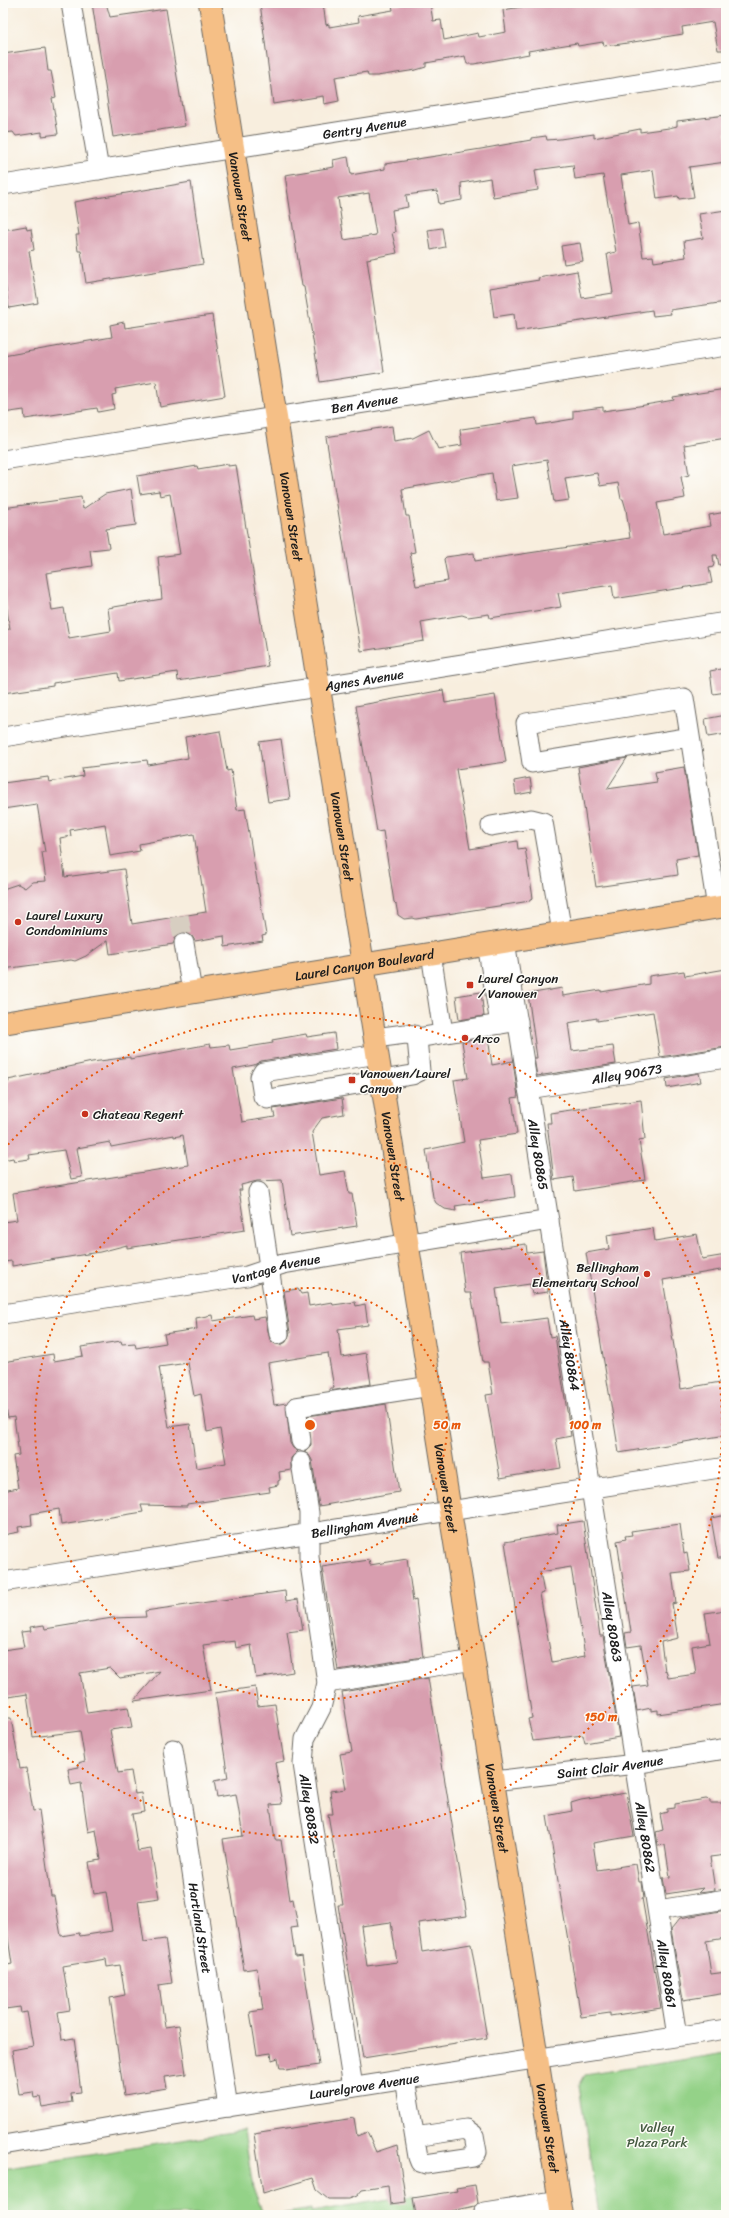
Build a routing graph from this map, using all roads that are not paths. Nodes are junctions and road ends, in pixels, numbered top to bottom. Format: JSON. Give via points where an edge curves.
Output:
{"nodes":[{"id":1,"x":71,"y":3,"type":"edge"},
{"id":2,"x":210,"y":3,"type":"edge"},
{"id":3,"x":726,"y":70,"type":"edge"},
{"id":4,"x":234,"y":148,"type":"junction"},
{"id":5,"x":99,"y":170,"type":"junction"},
{"id":6,"x":3,"y":185,"type":"edge"},
{"id":7,"x":726,"y":346,"type":"edge"},
{"id":8,"x":276,"y":417,"type":"junction"},
{"id":9,"x":3,"y":460,"type":"edge"},
{"id":10,"x":726,"y":622,"type":"edge"},
{"id":11,"x":319,"y":687,"type":"junction"},
{"id":12,"x":3,"y":737,"type":"edge"},
{"id":13,"x":690,"y":737,"type":"junction"},
{"id":14,"x":491,"y":826,"type":"dead end"},
{"id":15,"x":721,"y":907,"type":"edge"},
{"id":16,"x":562,"y":932,"type":"junction"},
{"id":17,"x":496,"y":942,"type":"junction"},
{"id":18,"x":184,"y":943,"type":"tunnel mouth"},
{"id":19,"x":431,"y":953,"type":"junction"},
{"id":20,"x":363,"y":964,"type":"junction"},
{"id":21,"x":192,"y":992,"type":"junction"},
{"id":22,"x":509,"y":1022,"type":"junction"},
{"id":23,"x":3,"y":1023,"type":"edge"},
{"id":24,"x":443,"y":1033,"type":"junction"},
{"id":25,"x":416,"y":1038,"type":"junction"},
{"id":26,"x":376,"y":1046,"type":"junction"},
{"id":27,"x":726,"y":1058,"type":"edge"},
{"id":28,"x":382,"y":1080,"type":"junction"},
{"id":29,"x":528,"y":1089,"type":"junction"},
{"id":30,"x":258,"y":1192,"type":"dead end"},
{"id":31,"x":549,"y":1220,"type":"junction"},
{"id":32,"x":408,"y":1243,"type":"junction"},
{"id":33,"x":269,"y":1269,"type":"junction"},
{"id":34,"x":3,"y":1314,"type":"edge"},
{"id":35,"x":279,"y":1334,"type":"dead end"},
{"id":36,"x":431,"y":1386,"type":"junction"},
{"id":37,"x":301,"y":1441,"type":"dead end"},
{"id":38,"x":302,"y":1462,"type":"dead end"},
{"id":39,"x":726,"y":1467,"type":"edge"},
{"id":40,"x":592,"y":1488,"type":"junction"},
{"id":41,"x":450,"y":1511,"type":"junction"},
{"id":42,"x":309,"y":1534,"type":"junction"},
{"id":43,"x":3,"y":1582,"type":"edge"},
{"id":44,"x":474,"y":1660,"type":"junction"},
{"id":45,"x":327,"y":1683,"type":"junction"},
{"id":46,"x":173,"y":1749,"type":"dead end"},
{"id":47,"x":726,"y":1749,"type":"edge"},
{"id":48,"x":635,"y":1764,"type":"junction"},
{"id":49,"x":494,"y":1782,"type":"junction"},
{"id":50,"x":726,"y":1899,"type":"edge"},
{"id":51,"x":658,"y":1910,"type":"junction"},
{"id":52,"x":726,"y":2029,"type":"edge"},
{"id":53,"x":677,"y":2036,"type":"junction"},
{"id":54,"x":538,"y":2059,"type":"junction"},
{"id":55,"x":405,"y":2079,"type":"junction"},
{"id":56,"x":353,"y":2087,"type":"junction"},
{"id":57,"x":228,"y":2107,"type":"junction"},
{"id":58,"x":414,"y":2137,"type":"dead end"},
{"id":59,"x":3,"y":2145,"type":"edge"},
{"id":60,"x":561,"y":2208,"type":"edge"},
{"id":61,"x":484,"y":2212,"type":"dead end"}],
"edges":[{"from":1,"to":5,"type":"street"},
{"from":2,"to":4,"type":"main road","name":"Vanowen Street"},
{"from":3,"to":4,"type":"street","name":"Gentry Avenue"},
{"from":4,"to":5,"type":"street","name":"Gentry Avenue"},
{"from":4,"to":8,"type":"main road","name":"Vanowen Street"},
{"from":5,"to":6,"type":"street","name":"Gentry Avenue"},
{"from":7,"to":8,"type":"street","name":"Ben Avenue"},
{"from":8,"to":9,"type":"street","name":"Ben Avenue"},
{"from":8,"to":11,"type":"main road","name":"Vanowen Street"},
{"from":10,"to":11,"type":"street","name":"Agnes Avenue"},
{"from":11,"to":12,"type":"street","name":"Agnes Avenue"},
{"from":11,"to":20,"type":"main road","name":"Vanowen Street"},
{"from":13,"to":13,"type":"street","via":[[684,698],[526,723],[532,763]]},
{"from":13,"to":15,"type":"street"},
{"from":14,"to":16,"type":"street","via":[[531,819],[543,822]]},
{"from":15,"to":16,"type":"main road","name":"Laurel Canyon Boulevard"},
{"from":16,"to":17,"type":"main road","name":"Laurel Canyon Boulevard"},
{"from":17,"to":19,"type":"main road","name":"Laurel Canyon Boulevard"},
{"from":17,"to":22,"type":"street","name":"Alley 80865"},
{"from":18,"to":21,"type":"street"},
{"from":19,"to":20,"type":"main road","name":"Laurel Canyon Boulevard"},
{"from":19,"to":24,"type":"street"},
{"from":20,"to":21,"type":"main road","name":"Laurel Canyon Boulevard"},
{"from":20,"to":26,"type":"main road","name":"Vanowen Street"},
{"from":21,"to":23,"type":"main road","name":"Laurel Canyon Boulevard"},
{"from":22,"to":24,"type":"street"},
{"from":22,"to":29,"type":"street","name":"Alley 80865"},
{"from":24,"to":25,"type":"street"},
{"from":25,"to":26,"type":"street","via":[[412,1034]]},
{"from":25,"to":28,"type":"street","via":[[420,1071],[418,1074]]},
{"from":26,"to":28,"type":"main road","name":"Vanowen Street"},
{"from":26,"to":28,"type":"street","via":[[263,1072],[260,1077],[263,1096],[268,1099]]},
{"from":27,"to":29,"type":"street","name":"Alley 90673"},
{"from":28,"to":32,"type":"main road","name":"Vanowen Street"},
{"from":29,"to":31,"type":"street","name":"Alley 80865"},
{"from":30,"to":33,"type":"street"},
{"from":31,"to":32,"type":"street","name":"Vantage Avenue"},
{"from":31,"to":40,"type":"street","name":"Alley 80864"},
{"from":32,"to":33,"type":"street","name":"Vantage Avenue","via":[[283,1264]]},
{"from":32,"to":36,"type":"main road","name":"Vanowen Street"},
{"from":33,"to":34,"type":"street","name":"Vantage Avenue","via":[[247,1276]]},
{"from":33,"to":35,"type":"street"},
{"from":36,"to":37,"type":"street","via":[[296,1407]]},
{"from":36,"to":41,"type":"main road","name":"Vanowen Street"},
{"from":38,"to":42,"type":"street","name":"Alley 80832","via":[[309,1513]]},
{"from":39,"to":40,"type":"street","name":"Bellingham Avenue"},
{"from":40,"to":41,"type":"street","name":"Bellingham Avenue"},
{"from":40,"to":48,"type":"street","name":"Alley 80863"},
{"from":41,"to":42,"type":"street","name":"Bellingham Avenue"},
{"from":41,"to":44,"type":"main road","name":"Vanowen Street"},
{"from":42,"to":43,"type":"street","name":"Bellingham Avenue"},
{"from":42,"to":45,"type":"street","name":"Alley 80832","via":[[309,1557]]},
{"from":44,"to":45,"type":"street"},
{"from":44,"to":49,"type":"main road","name":"Vanowen Street"},
{"from":45,"to":56,"type":"street","name":"Alley 80832","via":[[321,1708],[305,1739],[303,1764]]},
{"from":46,"to":57,"type":"street","name":"Hartland Street"},
{"from":47,"to":48,"type":"street","name":"Saint Clair Avenue"},
{"from":48,"to":49,"type":"street","name":"Saint Clair Avenue"},
{"from":48,"to":51,"type":"street","name":"Alley 80862"},
{"from":49,"to":54,"type":"main road","name":"Vanowen Street"},
{"from":50,"to":51,"type":"street"},
{"from":51,"to":53,"type":"street","name":"Alley 80861"},
{"from":52,"to":53,"type":"street","name":"Laurelgrove Avenue"},
{"from":53,"to":54,"type":"street","name":"Laurelgrove Avenue"},
{"from":54,"to":55,"type":"street","name":"Laurelgrove Avenue"},
{"from":54,"to":60,"type":"main road","name":"Vanowen Street"},
{"from":55,"to":56,"type":"street","name":"Laurelgrove Avenue"},
{"from":55,"to":58,"type":"street"},
{"from":56,"to":57,"type":"street","name":"Laurelgrove Avenue"},
{"from":57,"to":59,"type":"street","name":"Laurelgrove Avenue"},
{"from":60,"to":61,"type":"street"}]}
